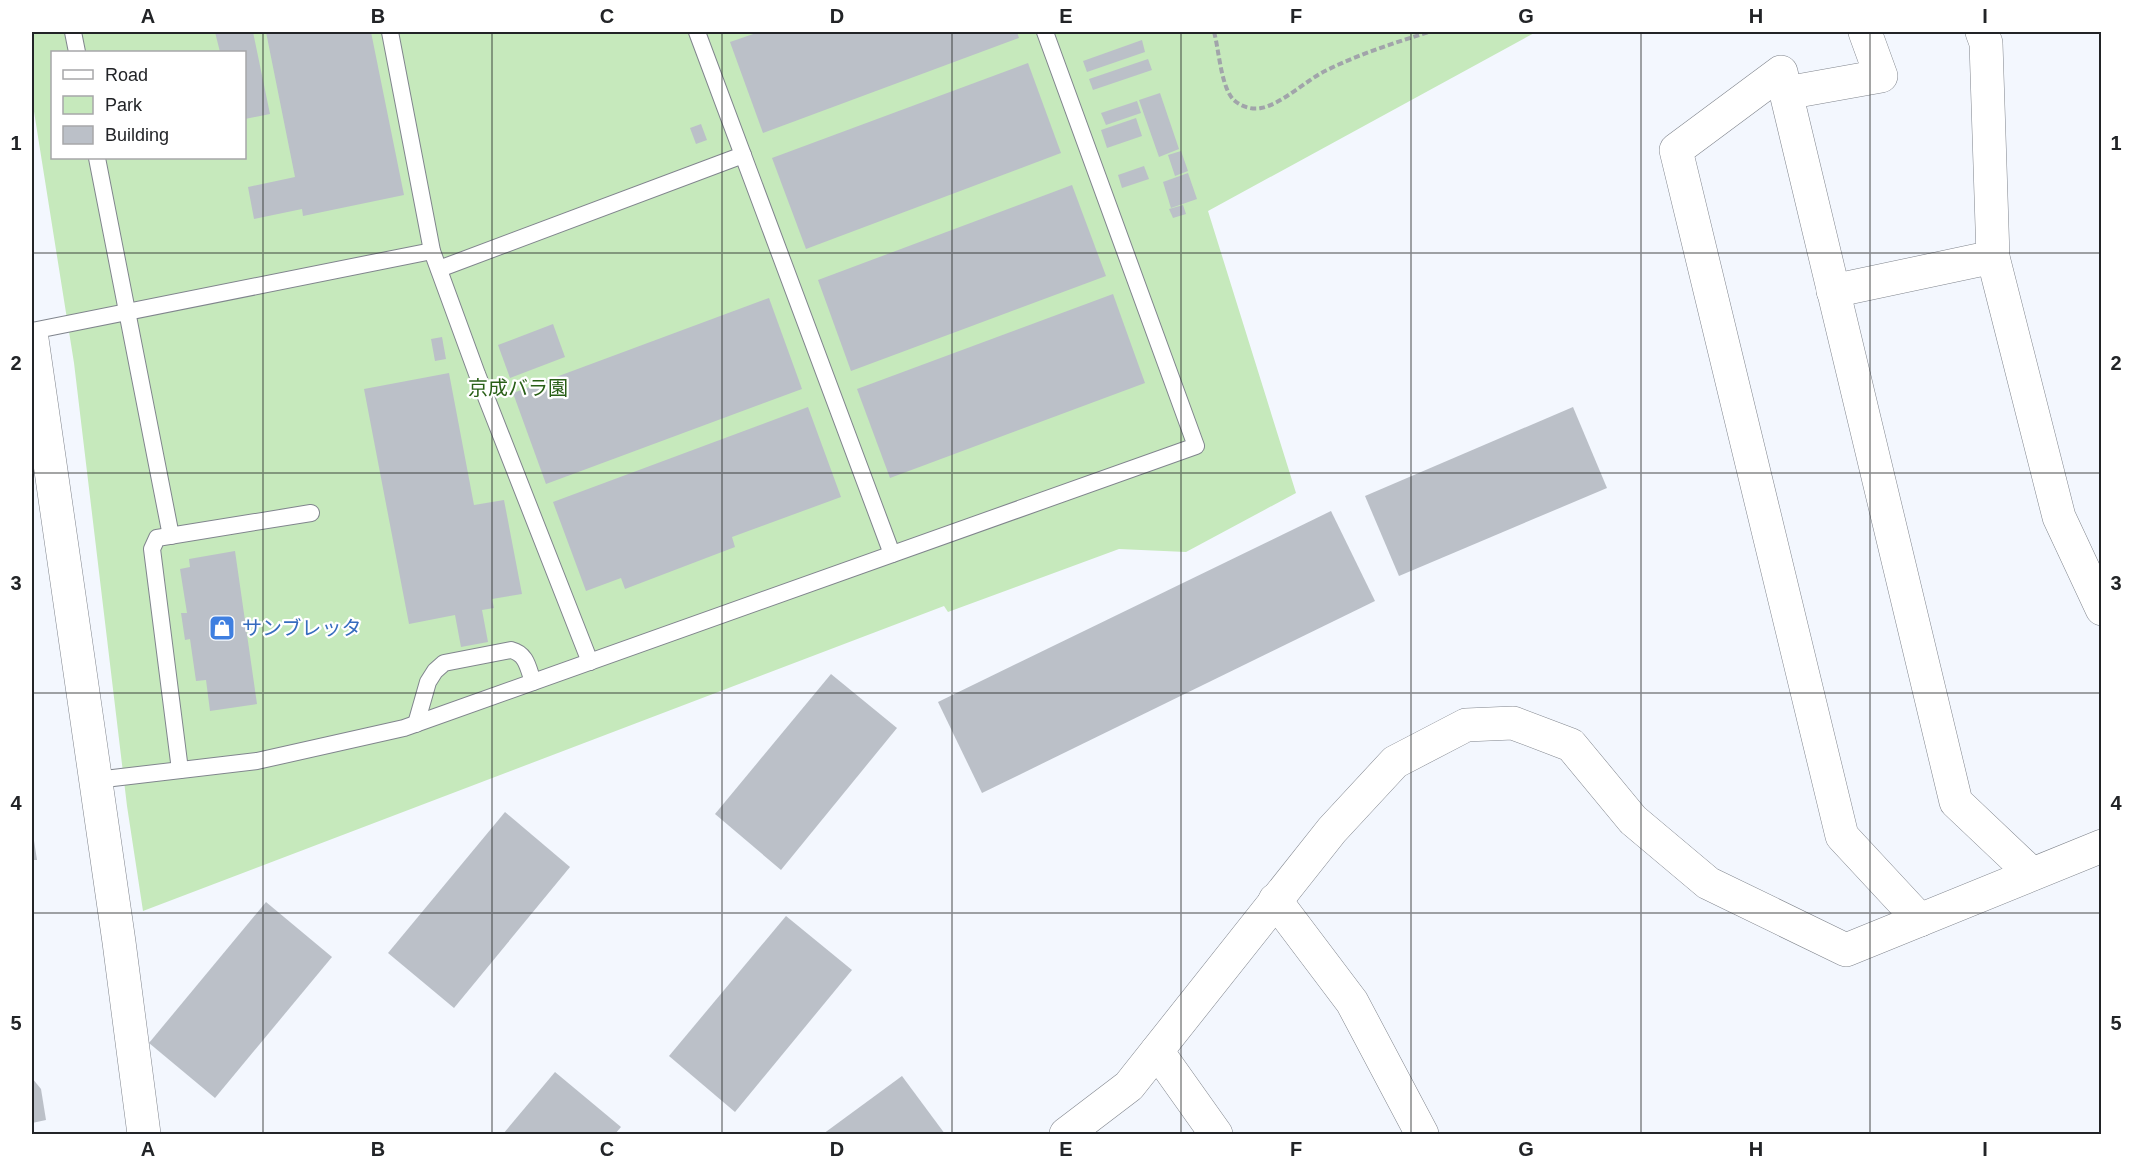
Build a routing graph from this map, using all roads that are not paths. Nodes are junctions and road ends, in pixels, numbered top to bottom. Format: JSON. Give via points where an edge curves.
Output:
{"nodes":[{"id":1,"x":73,"y":32,"type":"edge"},
{"id":2,"x":390,"y":32,"type":"edge"},
{"id":3,"x":697,"y":32,"type":"edge"},
{"id":4,"x":1045,"y":32,"type":"edge"},
{"id":5,"x":1865,"y":32,"type":"edge"},
{"id":6,"x":1982,"y":32,"type":"edge"},
{"id":7,"x":77,"y":51,"type":"edge"},
{"id":8,"x":1786,"y":93,"type":"junction"},
{"id":9,"x":743,"y":155,"type":"junction"},
{"id":10,"x":98,"y":159,"type":"edge"},
{"id":11,"x":432,"y":251,"type":"junction"},
{"id":12,"x":1993,"y":257,"type":"junction"},
{"id":13,"x":439,"y":269,"type":"junction"},
{"id":14,"x":1833,"y":291,"type":"junction"},
{"id":15,"x":128,"y":312,"type":"junction"},
{"id":16,"x":32,"y":331,"type":"edge"},
{"id":17,"x":32,"y":339,"type":"edge"},
{"id":18,"x":311,"y":513,"type":"dead end"},
{"id":19,"x":171,"y":536,"type":"junction"},
{"id":20,"x":892,"y":554,"type":"junction"},
{"id":21,"x":2102,"y":609,"type":"edge"},
{"id":22,"x":590,"y":662,"type":"junction"},
{"id":23,"x":533,"y":682,"type":"junction"},
{"id":24,"x":416,"y":724,"type":"junction"},
{"id":25,"x":180,"y":770,"type":"junction"},
{"id":26,"x":96,"y":780,"type":"junction"},
{"id":27,"x":2102,"y":846,"type":"edge"},
{"id":28,"x":2032,"y":874,"type":"junction"},
{"id":29,"x":1275,"y":900,"type":"junction"},
{"id":30,"x":1920,"y":920,"type":"junction"},
{"id":31,"x":1157,"y":1051,"type":"junction"},
{"id":32,"x":144,"y":1134,"type":"edge"},
{"id":33,"x":1066,"y":1134,"type":"edge"},
{"id":34,"x":1216,"y":1134,"type":"edge"},
{"id":35,"x":1422,"y":1134,"type":"edge"}],
"edges":[{"from":1,"to":7,"type":"lane"},
{"from":2,"to":11,"type":"lane"},
{"from":3,"to":9,"type":"lane"},
{"from":4,"to":20,"type":"lane","via":[[1196,446]]},
{"from":5,"to":8,"type":"street","via":[[1881,76]]},
{"from":6,"to":12,"type":"street","via":[[1986,43]]},
{"from":8,"to":14,"type":"street"},
{"from":8,"to":30,"type":"street","via":[[1780,72],[1676,150],[1842,836]]},
{"from":9,"to":13,"type":"lane"},
{"from":9,"to":20,"type":"lane"},
{"from":10,"to":15,"type":"lane"},
{"from":11,"to":13,"type":"lane"},
{"from":11,"to":15,"type":"lane"},
{"from":12,"to":14,"type":"street"},
{"from":12,"to":21,"type":"street","via":[[2059,517]]},
{"from":13,"to":22,"type":"lane"},
{"from":14,"to":28,"type":"street","via":[[1956,802]]},
{"from":15,"to":16,"type":"lane"},
{"from":15,"to":19,"type":"lane"},
{"from":17,"to":26,"type":"street"},
{"from":18,"to":19,"type":"lane"},
{"from":19,"to":25,"type":"lane","via":[[157,538],[152,549]]},
{"from":20,"to":22,"type":"lane"},
{"from":22,"to":23,"type":"lane"},
{"from":23,"to":24,"type":"lane"},
{"from":23,"to":24,"type":"lane","via":[[525,657],[511,650],[444,663],[428,682]]},
{"from":24,"to":25,"type":"lane","via":[[257,762]]},
{"from":25,"to":26,"type":"lane"},
{"from":26,"to":32,"type":"street"},
{"from":27,"to":28,"type":"street"},
{"from":28,"to":30,"type":"street"},
{"from":29,"to":30,"type":"street","via":[[1395,762],[1466,725],[1513,723],[1571,746],[1633,820],[1708,883],[1846,950]]},
{"from":29,"to":31,"type":"street"},
{"from":29,"to":35,"type":"street","via":[[1352,1002]]},
{"from":31,"to":33,"type":"street","via":[[1129,1086]]},
{"from":31,"to":34,"type":"street"}]}
